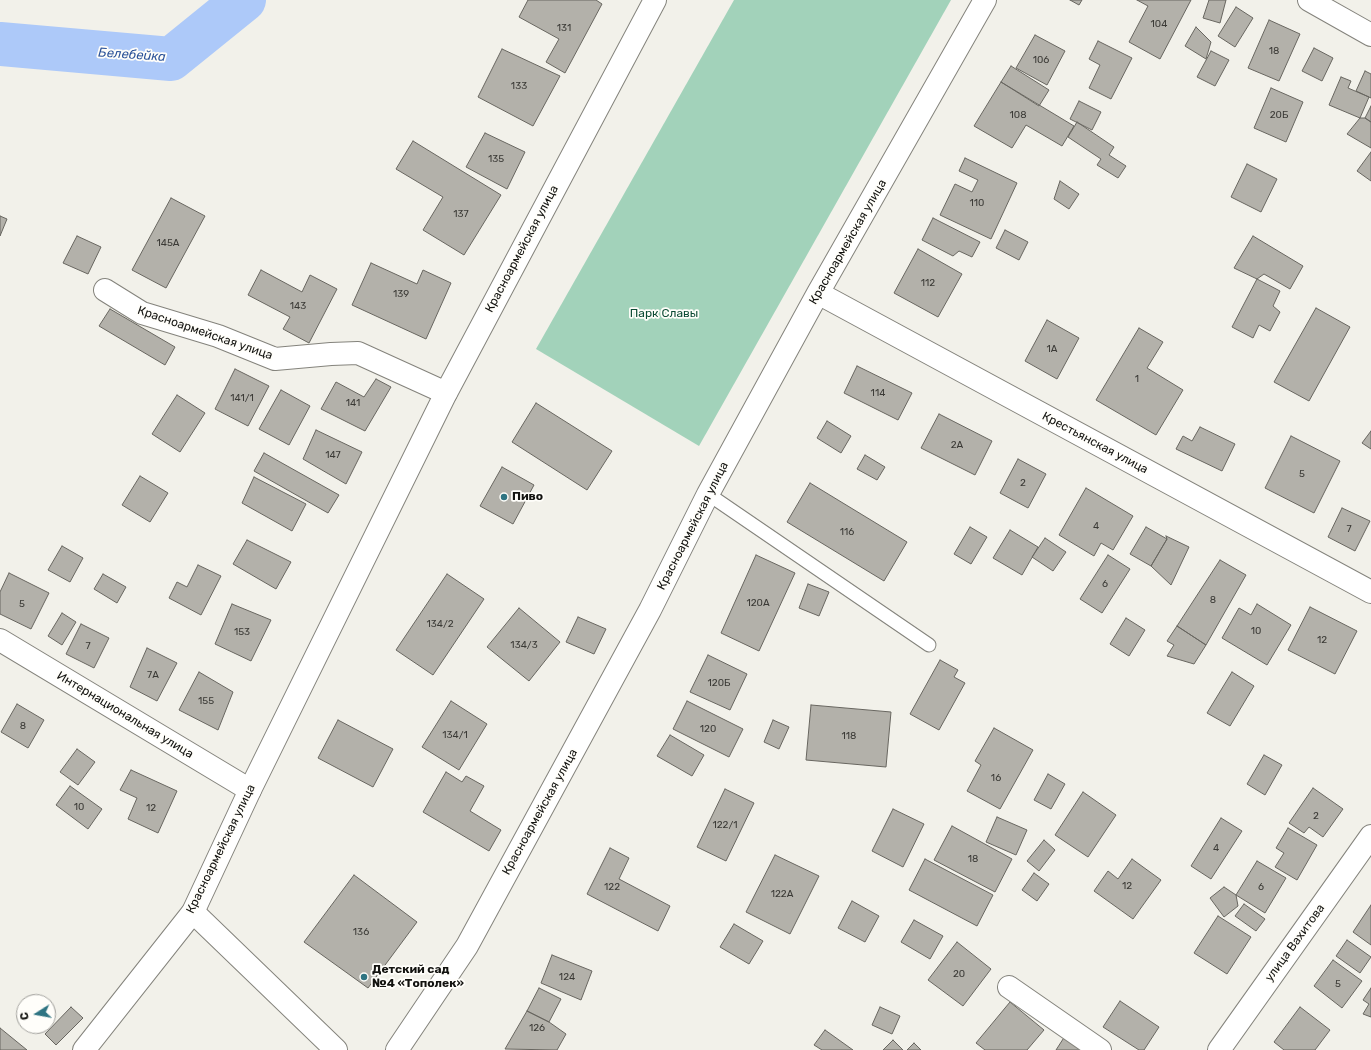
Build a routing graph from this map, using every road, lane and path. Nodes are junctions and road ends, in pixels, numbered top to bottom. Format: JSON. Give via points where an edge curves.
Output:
{"nodes":[{"id":1,"x":655,"y":0,"type":"edge"},
{"id":2,"x":985,"y":0,"type":"edge"},
{"id":3,"x":1309,"y":0,"type":"edge"},
{"id":4,"x":1371,"y":35,"type":"edge"},
{"id":5,"x":105,"y":290,"type":"dead end"},
{"id":6,"x":818,"y":293,"type":"junction"},
{"id":7,"x":446,"y":393,"type":"junction"},
{"id":8,"x":708,"y":494,"type":"junction"},
{"id":9,"x":1371,"y":592,"type":"edge"},
{"id":10,"x":0,"y":640,"type":"edge"},
{"id":11,"x":929,"y":645,"type":"dead end"},
{"id":12,"x":250,"y":790,"type":"junction"},
{"id":13,"x":1371,"y":836,"type":"edge"},
{"id":14,"x":193,"y":912,"type":"junction"},
{"id":15,"x":1009,"y":987,"type":"dead end"},
{"id":16,"x":84,"y":1050,"type":"edge"},
{"id":17,"x":336,"y":1050,"type":"edge"},
{"id":18,"x":397,"y":1050,"type":"edge"},
{"id":19,"x":1100,"y":1050,"type":"edge"},
{"id":20,"x":1219,"y":1050,"type":"edge"}],
"edges":[{"from":1,"to":7,"type":"street","name":"Красноармейская улица"},
{"from":2,"to":6,"type":"street","name":"Красноармейская улица"},
{"from":3,"to":4,"type":"street"},
{"from":5,"to":7,"type":"street","name":"Красноармейская улица","via":[[142,313],[218,336],[275,359],[358,354]]},
{"from":6,"to":8,"type":"street","name":"Красноармейская улица"},
{"from":6,"to":9,"type":"street","name":"Крестьянская улица"},
{"from":7,"to":12,"type":"street","name":"Красноармейская улица"},
{"from":8,"to":11,"type":"lane"},
{"from":8,"to":18,"type":"street","name":"Красноармейская улица","via":[[650,610],[467,946]]},
{"from":10,"to":12,"type":"street","name":"Интернациональная улица"},
{"from":12,"to":14,"type":"street","name":"Красноармейская улица"},
{"from":13,"to":20,"type":"street","name":"улица Вахитова"},
{"from":14,"to":16,"type":"street","name":"Красноармейская улица"},
{"from":14,"to":17,"type":"street"},
{"from":15,"to":19,"type":"street"}]}
